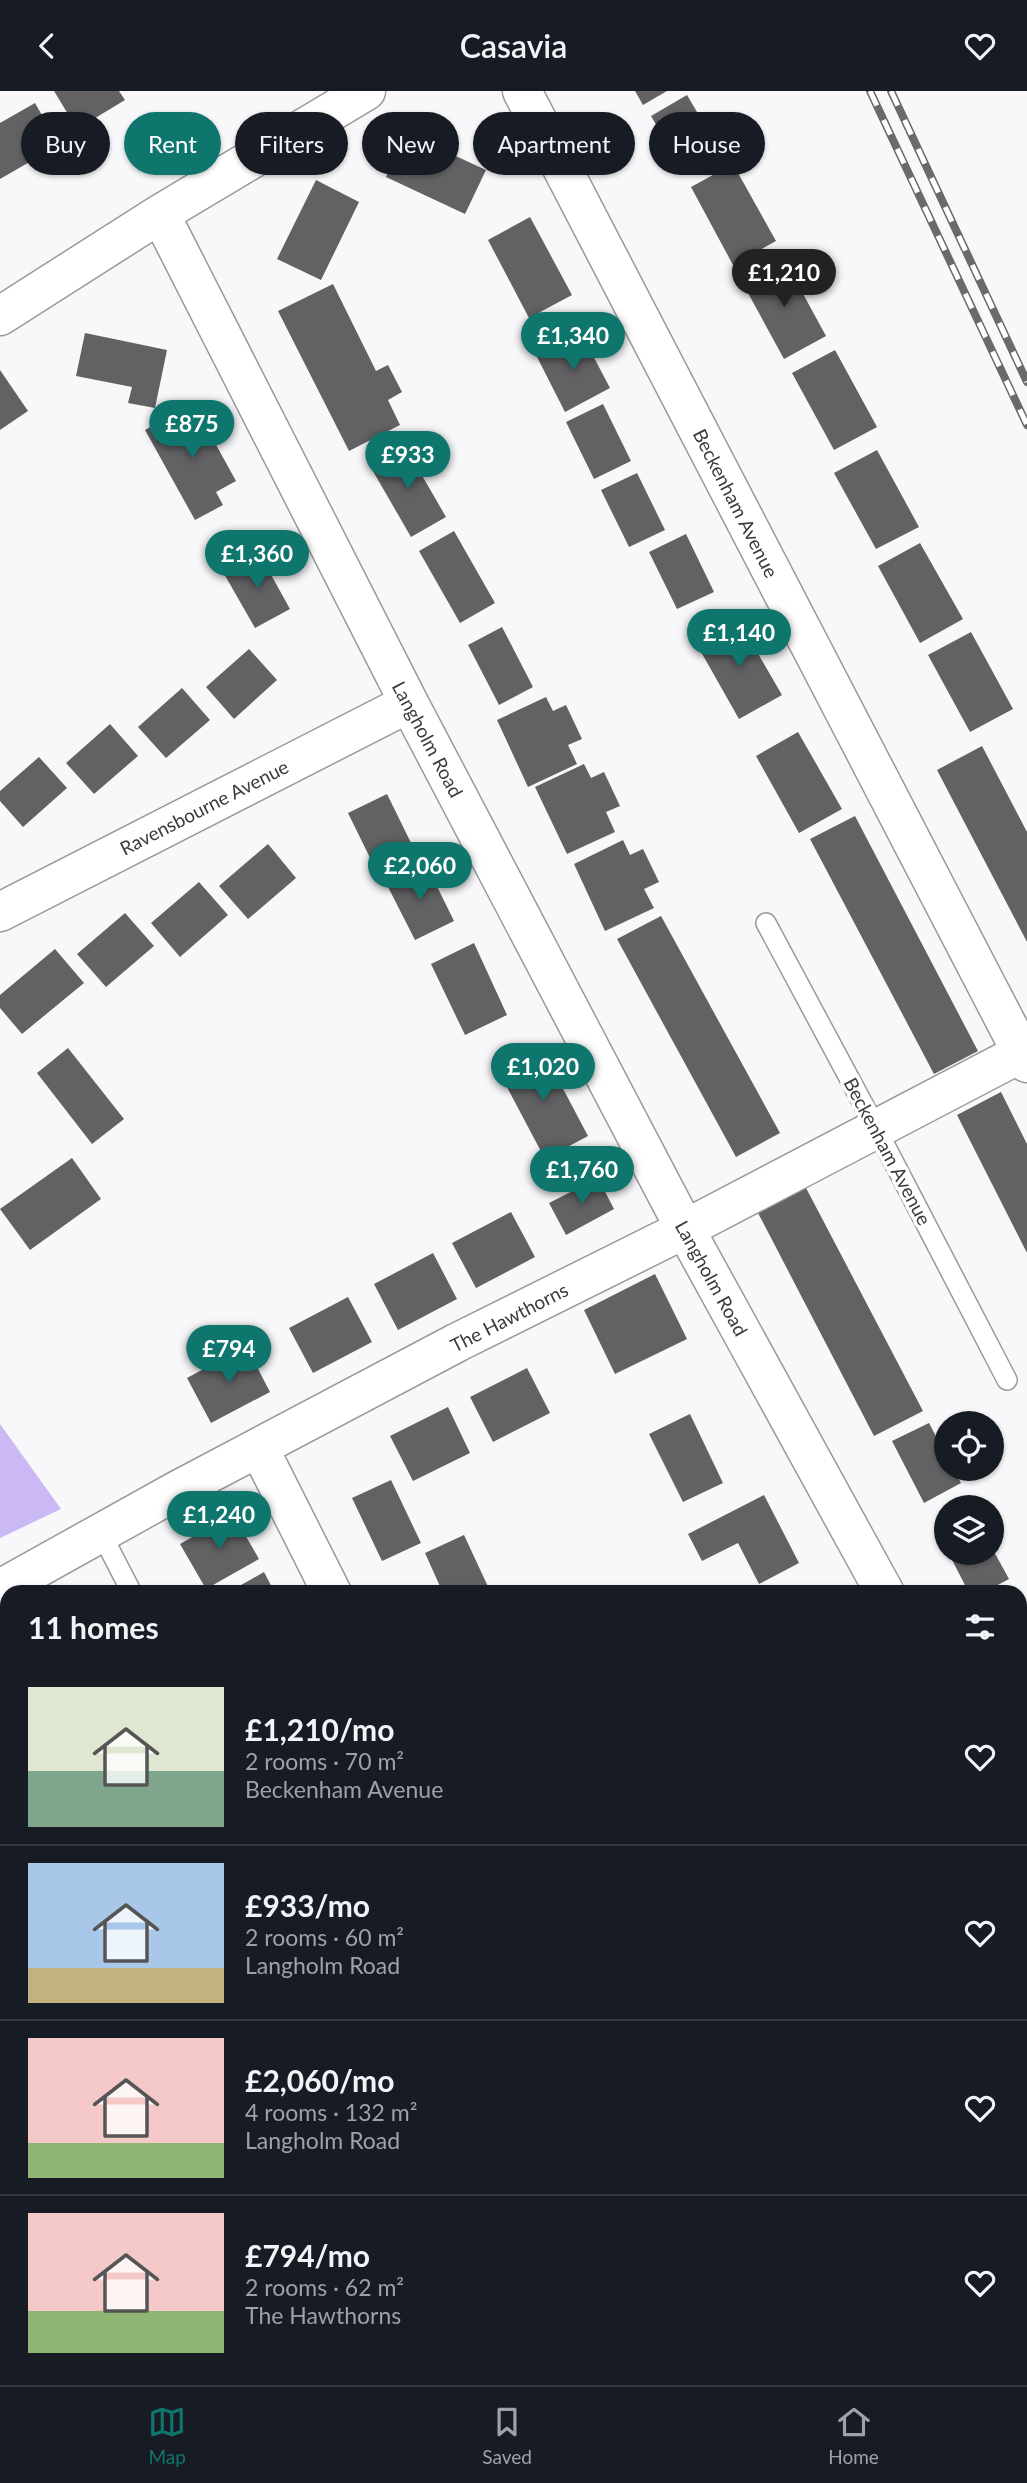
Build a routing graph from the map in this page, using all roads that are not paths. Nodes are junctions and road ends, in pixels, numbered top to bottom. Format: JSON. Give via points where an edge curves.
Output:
{"nodes":[{"id":1,"x":366,"y":91,"type":"edge"},
{"id":2,"x":522,"y":91,"type":"edge"},
{"id":3,"x":160,"y":214,"type":"junction"},
{"id":4,"x":0,"y":316,"type":"edge"},
{"id":5,"x":409,"y":703,"type":"junction"},
{"id":6,"x":0,"y":912,"type":"edge"},
{"id":7,"x":766,"y":923,"type":"dead end"},
{"id":8,"x":1025,"y":1055,"type":"edge"},
{"id":9,"x":877,"y":1130,"type":"junction"},
{"id":10,"x":685,"y":1229,"type":"junction"},
{"id":11,"x":1007,"y":1380,"type":"dead end"},
{"id":12,"x":259,"y":1448,"type":"junction"},
{"id":13,"x":101,"y":1533,"type":"junction"},
{"id":14,"x":7,"y":1585,"type":"edge"},
{"id":15,"x":128,"y":1585,"type":"edge"},
{"id":16,"x":328,"y":1585,"type":"edge"},
{"id":17,"x":881,"y":1585,"type":"edge"}],
"edges":[{"from":1,"to":3,"type":"street"},
{"from":2,"to":8,"type":"street","name":"Beckenham Avenue"},
{"from":3,"to":4,"type":"street"},
{"from":3,"to":5,"type":"street","name":"Langholm Road"},
{"from":5,"to":6,"type":"street","name":"Ravensbourne Avenue"},
{"from":5,"to":10,"type":"street","name":"Langholm Road"},
{"from":7,"to":9,"type":"lane","name":"Beckenham Avenue"},
{"from":8,"to":9,"type":"street","name":"The Hawthorns"},
{"from":9,"to":10,"type":"street","name":"The Hawthorns"},
{"from":9,"to":11,"type":"lane","name":"Beckenham Avenue"},
{"from":10,"to":12,"type":"street","name":"The Hawthorns"},
{"from":10,"to":17,"type":"street","name":"Langholm Road"},
{"from":12,"to":13,"type":"street","name":"The Hawthorns"},
{"from":12,"to":16,"type":"street"},
{"from":13,"to":14,"type":"street","name":"The Hawthorns"},
{"from":13,"to":15,"type":"lane"}]}
